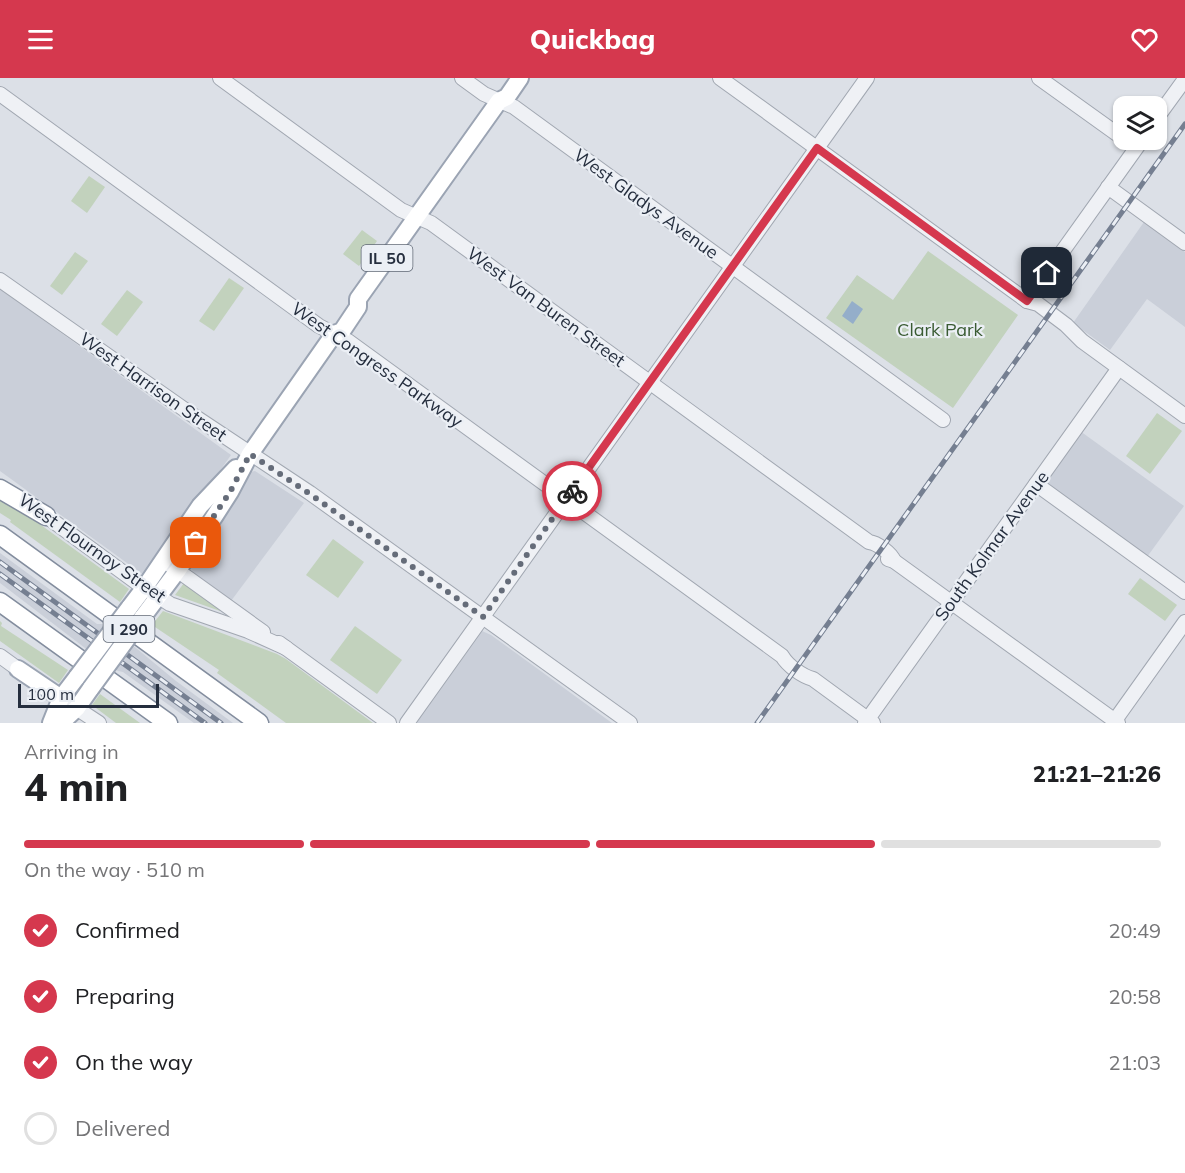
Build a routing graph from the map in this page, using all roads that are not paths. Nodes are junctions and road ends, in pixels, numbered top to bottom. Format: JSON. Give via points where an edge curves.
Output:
{"nodes":[{"id":1,"x":220,"y":78,"type":"edge"},
{"id":2,"x":462,"y":78,"type":"edge"},
{"id":3,"x":507,"y":78,"type":"edge"},
{"id":4,"x":520,"y":78,"type":"edge"},
{"id":5,"x":720,"y":78,"type":"edge"},
{"id":6,"x":867,"y":78,"type":"edge"},
{"id":7,"x":1040,"y":78,"type":"edge"},
{"id":8,"x":1185,"y":79,"type":"edge"},
{"id":9,"x":0,"y":94,"type":"edge"},
{"id":10,"x":499,"y":100,"type":"junction"},
{"id":11,"x":1167,"y":104,"type":"edge"},
{"id":12,"x":1113,"y":129,"type":"edge"},
{"id":13,"x":817,"y":148,"type":"junction"},
{"id":14,"x":1126,"y":150,"type":"edge"},
{"id":15,"x":1108,"y":187,"type":"junction"},
{"id":16,"x":416,"y":217,"type":"junction"},
{"id":17,"x":1185,"y":243,"type":"edge"},
{"id":18,"x":733,"y":267,"type":"junction"},
{"id":19,"x":0,"y":280,"type":"edge"},
{"id":20,"x":1027,"y":301,"type":"junction"},
{"id":21,"x":334,"y":334,"type":"junction"},
{"id":22,"x":1119,"y":368,"type":"junction"},
{"id":23,"x":650,"y":383,"type":"junction"},
{"id":24,"x":1185,"y":416,"type":"edge"},
{"id":25,"x":943,"y":420,"type":"dead end"},
{"id":26,"x":250,"y":454,"type":"junction"},
{"id":27,"x":0,"y":482,"type":"edge"},
{"id":28,"x":1036,"y":484,"type":"junction"},
{"id":29,"x":0,"y":489,"type":"edge"},
{"id":30,"x":567,"y":499,"type":"junction"},
{"id":31,"x":46,"y":516,"type":"junction"},
{"id":32,"x":0,"y":535,"type":"edge"},
{"id":33,"x":163,"y":560,"type":"junction"},
{"id":34,"x":178,"y":570,"type":"junction"},
{"id":35,"x":151,"y":592,"type":"junction"},
{"id":36,"x":1185,"y":592,"type":"edge"},
{"id":37,"x":0,"y":602,"type":"edge"},
{"id":38,"x":952,"y":602,"type":"junction"},
{"id":39,"x":135,"y":613,"type":"junction"},
{"id":40,"x":483,"y":617,"type":"junction"},
{"id":41,"x":1185,"y":622,"type":"edge"},
{"id":42,"x":286,"y":648,"type":"junction"},
{"id":43,"x":0,"y":656,"type":"edge"},
{"id":44,"x":18,"y":669,"type":"joint"},
{"id":45,"x":61,"y":698,"type":"junction"},
{"id":46,"x":77,"y":708,"type":"junction"},
{"id":47,"x":869,"y":722,"type":"edge"},
{"id":48,"x":1115,"y":722,"type":"edge"},
{"id":49,"x":51,"y":723,"type":"edge"},
{"id":50,"x":61,"y":723,"type":"edge"},
{"id":51,"x":99,"y":723,"type":"edge"},
{"id":52,"x":168,"y":723,"type":"edge"},
{"id":53,"x":259,"y":723,"type":"edge"},
{"id":54,"x":389,"y":723,"type":"edge"},
{"id":55,"x":407,"y":723,"type":"edge"},
{"id":56,"x":630,"y":723,"type":"edge"}],
"edges":[{"from":1,"to":16,"type":"street","name":"West Van Buren Street"},
{"from":2,"to":10,"type":"street","name":"West Gladys Avenue"},
{"from":3,"to":10,"type":"main road","number":"IL 50","via":[[497,92]]},
{"from":4,"to":10,"type":"main road","number":"IL 50","via":[[507,97]]},
{"from":5,"to":13,"type":"street"},
{"from":6,"to":13,"type":"street"},
{"from":7,"to":12,"type":"street"},
{"from":8,"to":11,"type":"street"},
{"from":9,"to":21,"type":"street","name":"West Congress Parkway"},
{"from":10,"to":16,"type":"main road","number":"IL 50"},
{"from":10,"to":18,"type":"street","name":"West Gladys Avenue","via":[[514,107]]},
{"from":13,"to":18,"type":"street"},
{"from":13,"to":20,"type":"street"},
{"from":14,"to":15,"type":"street"},
{"from":15,"to":17,"type":"street"},
{"from":15,"to":20,"type":"street"},
{"from":16,"to":21,"type":"main road","number":"IL 50","via":[[358,299],[358,307],[342,331]]},
{"from":16,"to":23,"type":"street","name":"West Van Buren Street","via":[[431,223]]},
{"from":18,"to":23,"type":"street"},
{"from":18,"to":25,"type":"street","name":"West Gladys Avenue"},
{"from":19,"to":26,"type":"street","name":"West Harrison Street"},
{"from":20,"to":22,"type":"street","via":[[1033,311]]},
{"from":21,"to":26,"type":"main road","number":"IL 50"},
{"from":21,"to":30,"type":"street","name":"West Congress Parkway","via":[[348,340]]},
{"from":22,"to":24,"type":"street"},
{"from":22,"to":28,"type":"street","name":"South Kolmar Avenue"},
{"from":23,"to":30,"type":"street"},
{"from":23,"to":38,"type":"street","name":"West Van Buren Street","via":[[890,561]]},
{"from":26,"to":33,"type":"main road","number":"IL 50","via":[[200,506]]},
{"from":26,"to":34,"type":"main road","number":"IL 50","via":[[225,500]]},
{"from":26,"to":40,"type":"street","name":"West Harrison Street"},
{"from":27,"to":31,"type":"street","name":"West Flournoy Street"},
{"from":28,"to":36,"type":"street"},
{"from":28,"to":38,"type":"street","name":"South Kolmar Avenue"},
{"from":29,"to":31,"type":"highway"},
{"from":30,"to":40,"type":"street"},
{"from":30,"to":47,"type":"street","name":"West Congress Parkway"},
{"from":31,"to":35,"type":"street","name":"West Flournoy Street"},
{"from":32,"to":53,"type":"highway","number":"I 290"},
{"from":33,"to":34,"type":"street","name":"West Flournoy Street"},
{"from":33,"to":35,"type":"main road","number":"IL 50"},
{"from":34,"to":35,"type":"main road","number":"IL 50"},
{"from":34,"to":42,"type":"street","name":"West Flournoy Street"},
{"from":35,"to":39,"type":"main road","number":"IL 50"},
{"from":35,"to":42,"type":"street","name":"West Flournoy Street","via":[[170,604]]},
{"from":37,"to":52,"type":"highway"},
{"from":38,"to":47,"type":"street","name":"South Kolmar Avenue"},
{"from":38,"to":48,"type":"street","name":"West Van Buren Street"},
{"from":39,"to":45,"type":"main road","number":"IL 50","bridge":true},
{"from":39,"to":46,"type":"main road","number":"IL 50","bridge":true},
{"from":40,"to":55,"type":"street"},
{"from":40,"to":56,"type":"street","name":"West Harrison Street"},
{"from":41,"to":48,"type":"street"},
{"from":42,"to":54,"type":"street","name":"West Flournoy Street"},
{"from":43,"to":44,"type":"street"},
{"from":44,"to":45,"type":"main road"},
{"from":45,"to":46,"type":"street"},
{"from":45,"to":49,"type":"main road","number":"IL 50"},
{"from":46,"to":50,"type":"main road","number":"IL 50"},
{"from":46,"to":51,"type":"street"}]}
